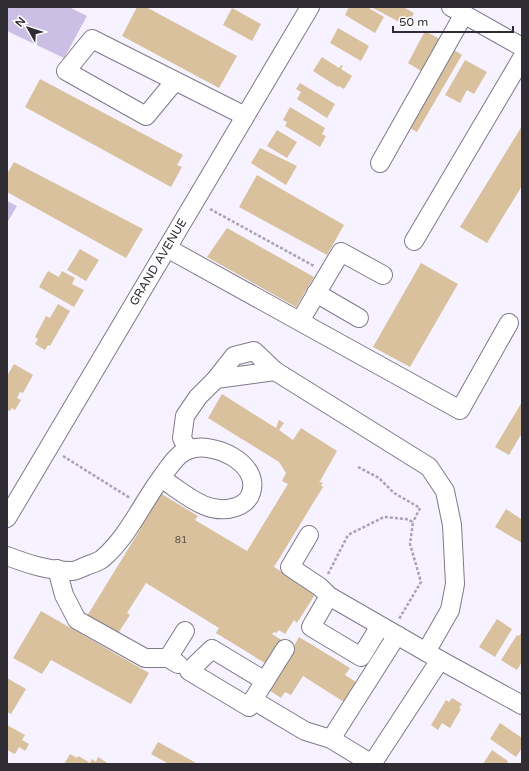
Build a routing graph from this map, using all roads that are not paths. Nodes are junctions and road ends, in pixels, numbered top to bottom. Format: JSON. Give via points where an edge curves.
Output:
{"nodes":[{"id":1,"x":310,"y":7,"type":"edge"},
{"id":2,"x":458,"y":11,"type":"edge"},
{"id":3,"x":522,"y":47,"type":"edge"},
{"id":4,"x":522,"y":58,"type":"edge"},
{"id":5,"x":175,"y":81,"type":"junction"},
{"id":6,"x":245,"y":116,"type":"junction"},
{"id":7,"x":380,"y":163,"type":"dead end"},
{"id":8,"x":414,"y":241,"type":"dead end"},
{"id":9,"x":167,"y":248,"type":"junction"},
{"id":10,"x":383,"y":275,"type":"dead end"},
{"id":11,"x":316,"y":294,"type":"junction"},
{"id":12,"x":359,"y":318,"type":"dead end"},
{"id":13,"x":300,"y":321,"type":"junction"},
{"id":14,"x":509,"y":323,"type":"dead end"},
{"id":15,"x":188,"y":450,"type":"junction"},
{"id":16,"x":161,"y":478,"type":"junction"},
{"id":17,"x":7,"y":518,"type":"edge"},
{"id":18,"x":309,"y":536,"type":"dead end"},
{"id":19,"x":7,"y":556,"type":"edge"},
{"id":20,"x":57,"y":569,"type":"junction"},
{"id":21,"x":325,"y":591,"type":"junction"},
{"id":22,"x":380,"y":626,"type":"junction"},
{"id":23,"x":397,"y":628,"type":"junction"},
{"id":24,"x":185,"y":631,"type":"dead end"},
{"id":25,"x":285,"y":649,"type":"dead end"},
{"id":26,"x":433,"y":656,"type":"junction"},
{"id":27,"x":168,"y":658,"type":"junction"},
{"id":28,"x":189,"y":671,"type":"junction"},
{"id":29,"x":265,"y":681,"type":"junction"},
{"id":30,"x":253,"y":700,"type":"junction"},
{"id":31,"x":522,"y":705,"type":"edge"},
{"id":32,"x":331,"y":739,"type":"junction"}],
"edges":[{"from":1,"to":6,"type":"street","name":"GRAND AVENUE"},
{"from":2,"to":3,"type":"street"},
{"from":2,"to":7,"type":"street"},
{"from":4,"to":8,"type":"street"},
{"from":5,"to":5,"type":"street","via":[[92,39],[66,71],[146,116]]},
{"from":5,"to":6,"type":"street"},
{"from":6,"to":9,"type":"street","name":"GRAND AVENUE"},
{"from":9,"to":13,"type":"street"},
{"from":9,"to":17,"type":"street","name":"GRAND AVENUE"},
{"from":10,"to":11,"type":"street","via":[[341,252]]},
{"from":11,"to":12,"type":"street"},
{"from":11,"to":13,"type":"street"},
{"from":13,"to":14,"type":"street","via":[[460,410]]},
{"from":15,"to":16,"type":"street","via":[[174,460]]},
{"from":15,"to":16,"type":"street","via":[[213,447],[236,458],[251,477],[251,493],[242,505],[226,511],[208,508]]},
{"from":15,"to":26,"type":"street","via":[[182,438],[185,416],[198,397],[216,379],[276,370],[429,467],[445,491],[452,525],[455,584],[450,610]]},
{"from":16,"to":20,"type":"street","via":[[126,533],[101,560],[73,571]]},
{"from":18,"to":21,"type":"street","via":[[290,567]]},
{"from":19,"to":20,"type":"street","via":[[34,566]]},
{"from":20,"to":27,"type":"street","via":[[64,595],[77,620],[145,658]]},
{"from":21,"to":22,"type":"street"},
{"from":21,"to":22,"type":"street","via":[[311,627],[361,657]]},
{"from":22,"to":23,"type":"street"},
{"from":23,"to":26,"type":"street"},
{"from":23,"to":32,"type":"street"},
{"from":24,"to":27,"type":"street"},
{"from":25,"to":29,"type":"street"},
{"from":26,"to":31,"type":"street"},
{"from":26,"to":32,"type":"street","via":[[372,764]]},
{"from":27,"to":28,"type":"street"},
{"from":28,"to":29,"type":"street","via":[[212,649]]},
{"from":28,"to":30,"type":"street","via":[[249,707]]},
{"from":29,"to":30,"type":"street"},
{"from":30,"to":32,"type":"street","via":[[306,731]]}]}
